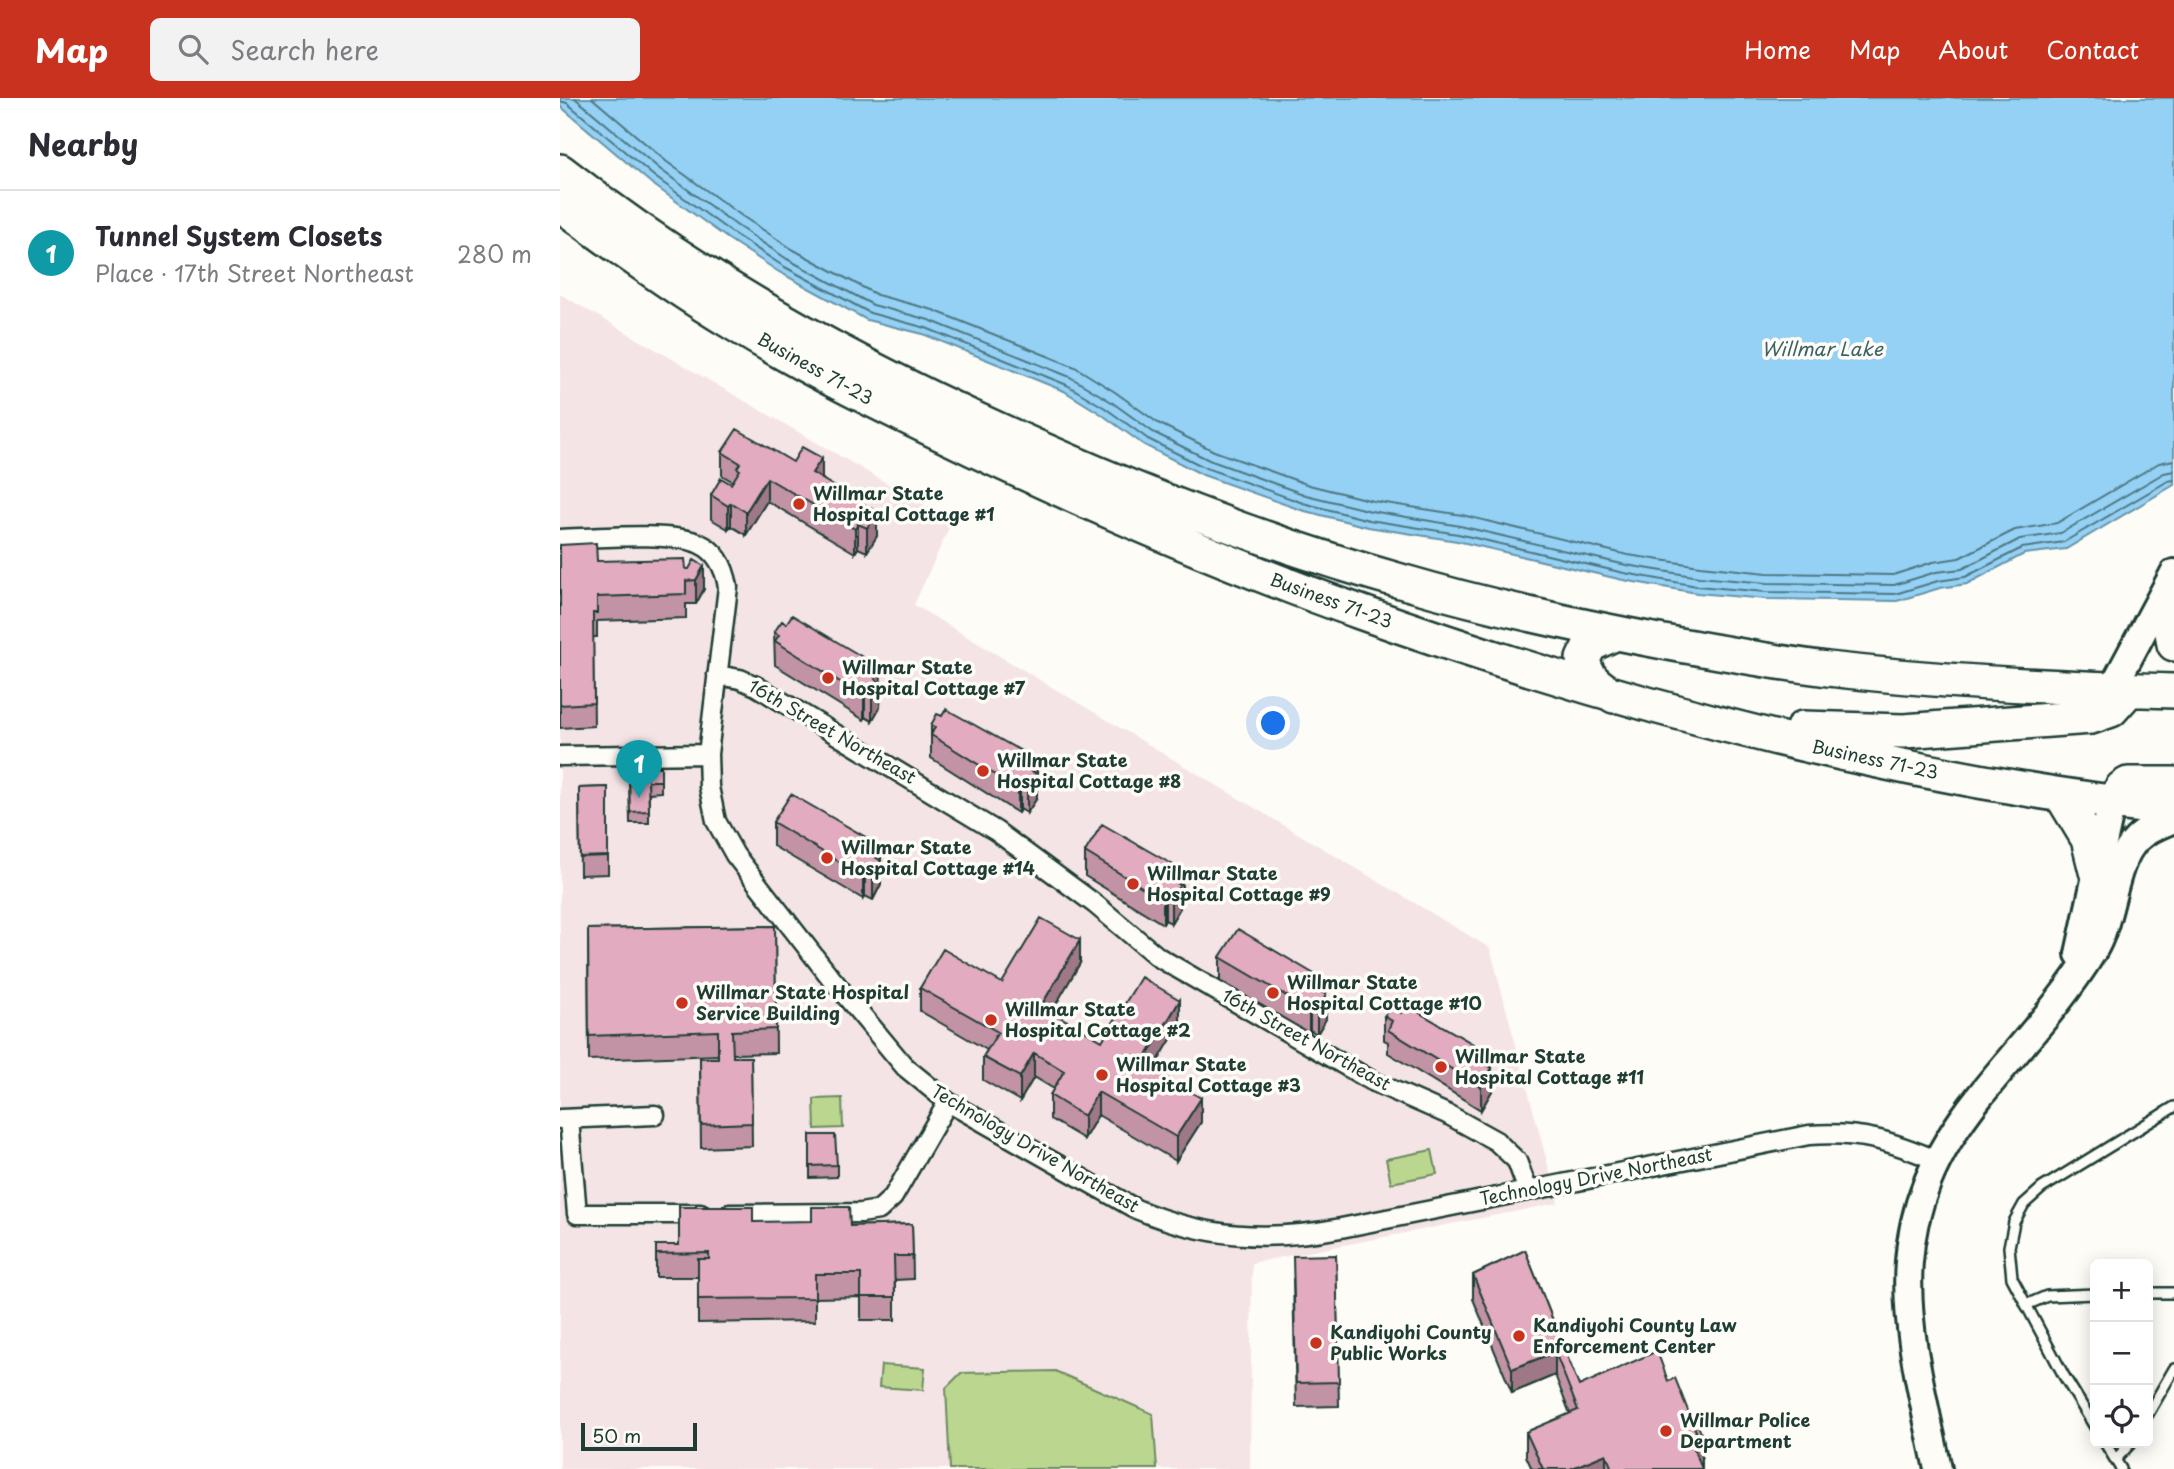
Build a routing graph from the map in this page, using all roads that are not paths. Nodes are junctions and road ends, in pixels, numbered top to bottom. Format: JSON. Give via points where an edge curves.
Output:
{"nodes":[{"id":1,"x":560,"y":171,"type":"edge"},
{"id":2,"x":560,"y":204,"type":"edge"},
{"id":3,"x":560,"y":539,"type":"edge"},
{"id":4,"x":2174,"y":573,"type":"edge"},
{"id":5,"x":2173,"y":621,"type":"edge"},
{"id":6,"x":1616,"y":633,"type":"junction"},
{"id":7,"x":717,"y":675,"type":"junction"},
{"id":8,"x":2121,"y":689,"type":"junction"},
{"id":9,"x":2174,"y":691,"type":"edge"},
{"id":10,"x":1616,"y":697,"type":"junction"},
{"id":11,"x":1667,"y":710,"type":"junction"},
{"id":12,"x":708,"y":754,"type":"junction"},
{"id":13,"x":560,"y":756,"type":"edge"},
{"id":14,"x":2174,"y":784,"type":"edge"},
{"id":15,"x":2062,"y":796,"type":"junction"},
{"id":16,"x":2112,"y":803,"type":"junction"},
{"id":17,"x":2174,"y":810,"type":"edge"},
{"id":18,"x":2174,"y":818,"type":"edge"},
{"id":19,"x":2096,"y":871,"type":"junction"},
{"id":20,"x":2071,"y":983,"type":"junction"},
{"id":21,"x":948,"y":1102,"type":"junction"},
{"id":22,"x":2174,"y":1107,"type":"edge"},
{"id":23,"x":655,"y":1115,"type":"dead end"},
{"id":24,"x":564,"y":1119,"type":"edge"},
{"id":25,"x":1938,"y":1161,"type":"junction"},
{"id":26,"x":1528,"y":1191,"type":"junction"},
{"id":27,"x":2153,"y":1293,"type":"edge"},
{"id":28,"x":2174,"y":1293,"type":"edge"},
{"id":29,"x":2090,"y":1294,"type":"edge"},
{"id":30,"x":2026,"y":1306,"type":"junction"},
{"id":31,"x":2174,"y":1369,"type":"edge"},
{"id":32,"x":2153,"y":1405,"type":"edge"},
{"id":33,"x":2090,"y":1419,"type":"edge"},
{"id":34,"x":2108,"y":1448,"type":"edge"},
{"id":35,"x":2126,"y":1448,"type":"edge"},
{"id":36,"x":2115,"y":1460,"type":"junction"},
{"id":37,"x":1938,"y":1469,"type":"edge"},
{"id":38,"x":2121,"y":1469,"type":"edge"}],
"edges":[{"from":1,"to":6,"type":"highway","name":"Business 71-23","via":[[648,236],[740,295],[940,403],[1042,450],[1308,552],[1476,601]]},
{"from":2,"to":10,"type":"highway","name":"Business 71-23","via":[[639,262],[797,361],[1057,489],[1319,597]]},
{"from":3,"to":7,"type":"street","name":"Technology Drive Northeast","via":[[676,538],[709,550],[722,566],[728,587]]},
{"from":4,"to":8,"type":"street"},
{"from":5,"to":8,"type":"street"},
{"from":6,"to":8,"type":"highway","name":"Business 71-23","via":[[1831,669]]},
{"from":6,"to":10,"type":"highway","via":[[1590,645],[1583,659],[1594,682]]},
{"from":7,"to":12,"type":"street","name":"Technology Drive Northeast"},
{"from":7,"to":26,"type":"street","name":"16th Street Northeast","via":[[756,686],[964,811],[1095,904],[1158,957],[1372,1081],[1496,1141],[1517,1161]]},
{"from":8,"to":9,"type":"highway","name":"Business 71-23"},
{"from":8,"to":11,"type":"highway","via":[[2111,710],[2091,717],[1904,731],[1770,726]]},
{"from":10,"to":11,"type":"highway","name":"Business 71-23"},
{"from":11,"to":15,"type":"highway","name":"Business 71-23","via":[[1899,766]]},
{"from":12,"to":13,"type":"street"},
{"from":12,"to":21,"type":"street","name":"Technology Drive Northeast","via":[[716,821],[735,855],[892,1053]]},
{"from":14,"to":16,"type":"highway","via":[[2128,784]]},
{"from":15,"to":16,"type":"highway","name":"Business 71-23"},
{"from":15,"to":19,"type":"highway","via":[[2088,839]]},
{"from":16,"to":17,"type":"highway","name":"Business 71-23"},
{"from":16,"to":19,"type":"street"},
{"from":18,"to":20,"type":"street","via":[[2149,830],[2129,849],[2104,930]]},
{"from":19,"to":20,"type":"street"},
{"from":20,"to":25,"type":"street","via":[[1977,1098]]},
{"from":21,"to":24,"type":"street","via":[[893,1197],[879,1210],[862,1213],[577,1214]]},
{"from":21,"to":26,"type":"street","name":"Technology Drive Northeast","via":[[1129,1206],[1212,1232],[1293,1236]]},
{"from":22,"to":30,"type":"lane","via":[[2042,1188],[2024,1204],[2014,1222],[2009,1247],[2012,1278]]},
{"from":23,"to":24,"type":"street"},
{"from":25,"to":26,"type":"street","name":"Technology Drive Northeast","via":[[1883,1139],[1825,1134]]},
{"from":25,"to":37,"type":"street","via":[[1913,1227],[1907,1296],[1911,1341]]},
{"from":27,"to":28,"type":"lane"},
{"from":29,"to":30,"type":"lane","via":[[2047,1296]]},
{"from":30,"to":33,"type":"lane"},
{"from":31,"to":32,"type":"lane"},
{"from":34,"to":36,"type":"lane"},
{"from":35,"to":36,"type":"lane"},
{"from":36,"to":38,"type":"lane"}]}
